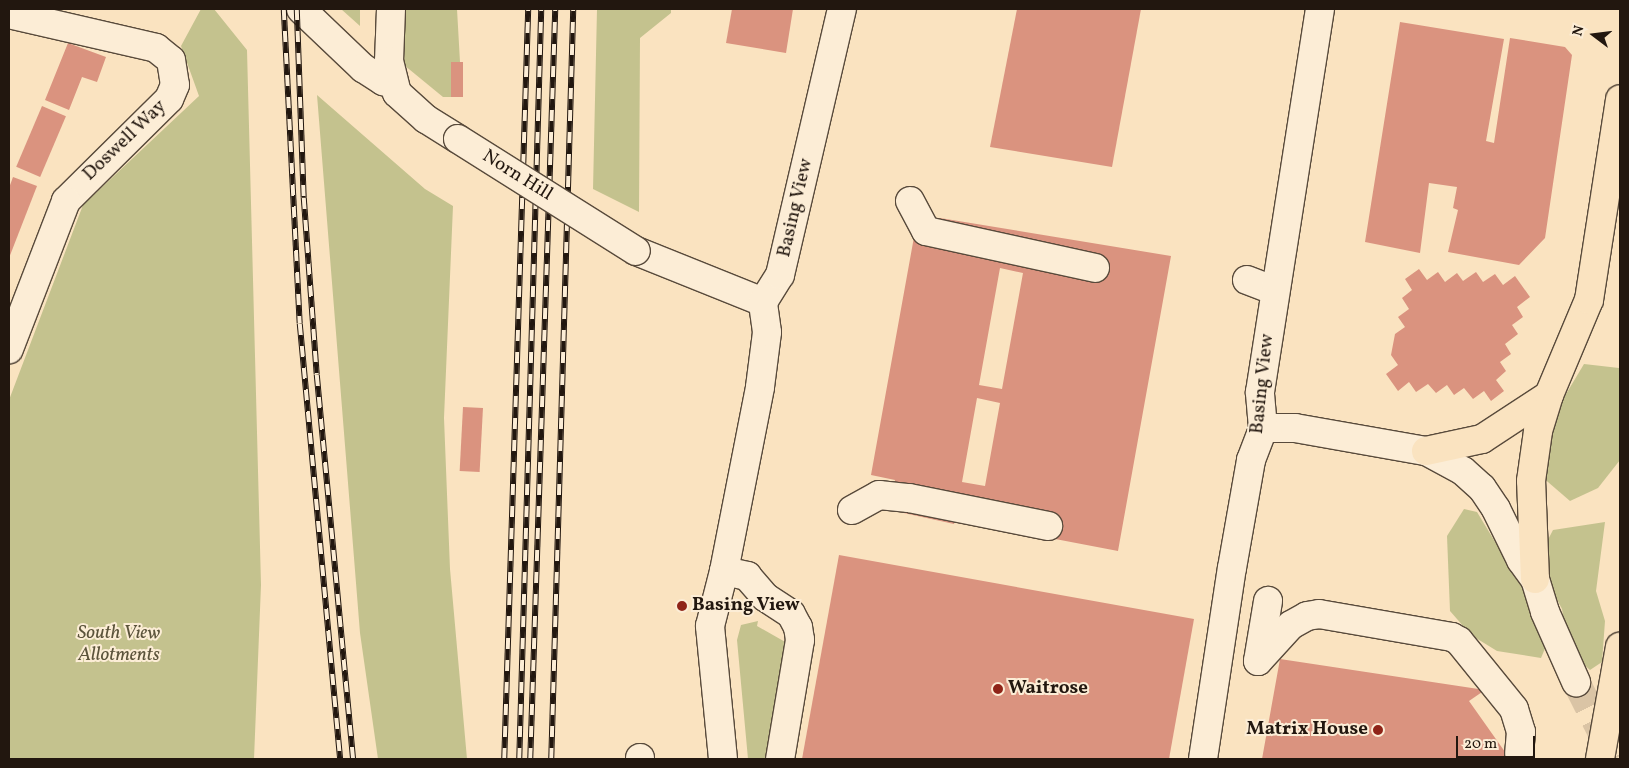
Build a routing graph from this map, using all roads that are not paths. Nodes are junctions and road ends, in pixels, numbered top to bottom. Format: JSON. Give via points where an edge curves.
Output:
{"nodes":[{"id":1,"x":302,"y":9,"type":"edge"},
{"id":2,"x":392,"y":9,"type":"edge"},
{"id":3,"x":842,"y":9,"type":"edge"},
{"id":4,"x":1320,"y":9,"type":"edge"},
{"id":5,"x":9,"y":14,"type":"edge"},
{"id":6,"x":393,"y":84,"type":"junction"},
{"id":7,"x":1620,"y":99,"type":"edge"},
{"id":8,"x":910,"y":201,"type":"dead end"},
{"id":9,"x":1095,"y":268,"type":"dead end"},
{"id":10,"x":1284,"y":272,"type":"junction"},
{"id":11,"x":1247,"y":280,"type":"dead end"},
{"id":12,"x":763,"y":302,"type":"junction"},
{"id":13,"x":9,"y":350,"type":"edge"},
{"id":14,"x":1549,"y":395,"type":"junction"},
{"id":15,"x":1263,"y":428,"type":"junction"},
{"id":16,"x":1426,"y":451,"type":"junction"},
{"id":17,"x":852,"y":510,"type":"dead end"},
{"id":18,"x":1048,"y":526,"type":"dead end"},
{"id":19,"x":724,"y":571,"type":"junction"},
{"id":20,"x":1535,"y":579,"type":"junction"},
{"id":21,"x":1268,"y":601,"type":"dead end"},
{"id":22,"x":1620,"y":647,"type":"edge"},
{"id":23,"x":1210,"y":654,"type":"junction"},
{"id":24,"x":1258,"y":661,"type":"junction"},
{"id":25,"x":1576,"y":682,"type":"tunnel mouth"},
{"id":26,"x":1519,"y":753,"type":"dead end"},
{"id":27,"x":722,"y":759,"type":"edge"},
{"id":28,"x":780,"y":759,"type":"edge"},
{"id":29,"x":1203,"y":759,"type":"edge"},
{"id":30,"x":1600,"y":759,"type":"edge"}],
"edges":[{"from":1,"to":6,"type":"street","name":"Norn Hill","via":[[372,74]]},
{"from":2,"to":6,"type":"street","via":[[389,61]]},
{"from":3,"to":12,"type":"street","name":"Basing View","via":[[780,275]]},
{"from":4,"to":10,"type":"street","name":"Basing View","via":[[1296,215]]},
{"from":5,"to":13,"type":"street","name":"Doswell Way","via":[[156,48],[171,60],[176,85],[184,96],[66,201]]},
{"from":6,"to":12,"type":"street","name":"Norn Hill","bridge":true,"via":[[406,103],[458,139],[636,251]]},
{"from":7,"to":14,"type":"main road","via":[[1588,300]]},
{"from":8,"to":9,"type":"street","via":[[926,231]]},
{"from":10,"to":11,"type":"street"},
{"from":10,"to":15,"type":"street","name":"Basing View","via":[[1260,392]]},
{"from":12,"to":19,"type":"street","via":[[766,332],[760,387]]},
{"from":14,"to":16,"type":"main road","via":[[1482,439]]},
{"from":14,"to":20,"type":"main road","via":[[1538,431],[1531,482]]},
{"from":15,"to":16,"type":"street","via":[[1295,428]]},
{"from":15,"to":23,"type":"street","name":"Basing View","via":[[1251,460],[1222,568]]},
{"from":16,"to":20,"type":"street","via":[[1464,471],[1482,488]]},
{"from":17,"to":18,"type":"street","via":[[879,495]]},
{"from":19,"to":27,"type":"street","via":[[710,626]]},
{"from":19,"to":28,"type":"street","via":[[747,576],[765,597],[791,614],[800,640]]},
{"from":20,"to":25,"type":"street"},
{"from":21,"to":24,"type":"street"},
{"from":22,"to":30,"type":"main road"},
{"from":23,"to":24,"type":"street"},
{"from":23,"to":29,"type":"street","name":"Basing View"},
{"from":24,"to":26,"type":"street","via":[[1291,625],[1307,616],[1319,614],[1452,637],[1459,641],[1514,709],[1521,732]]}]}
